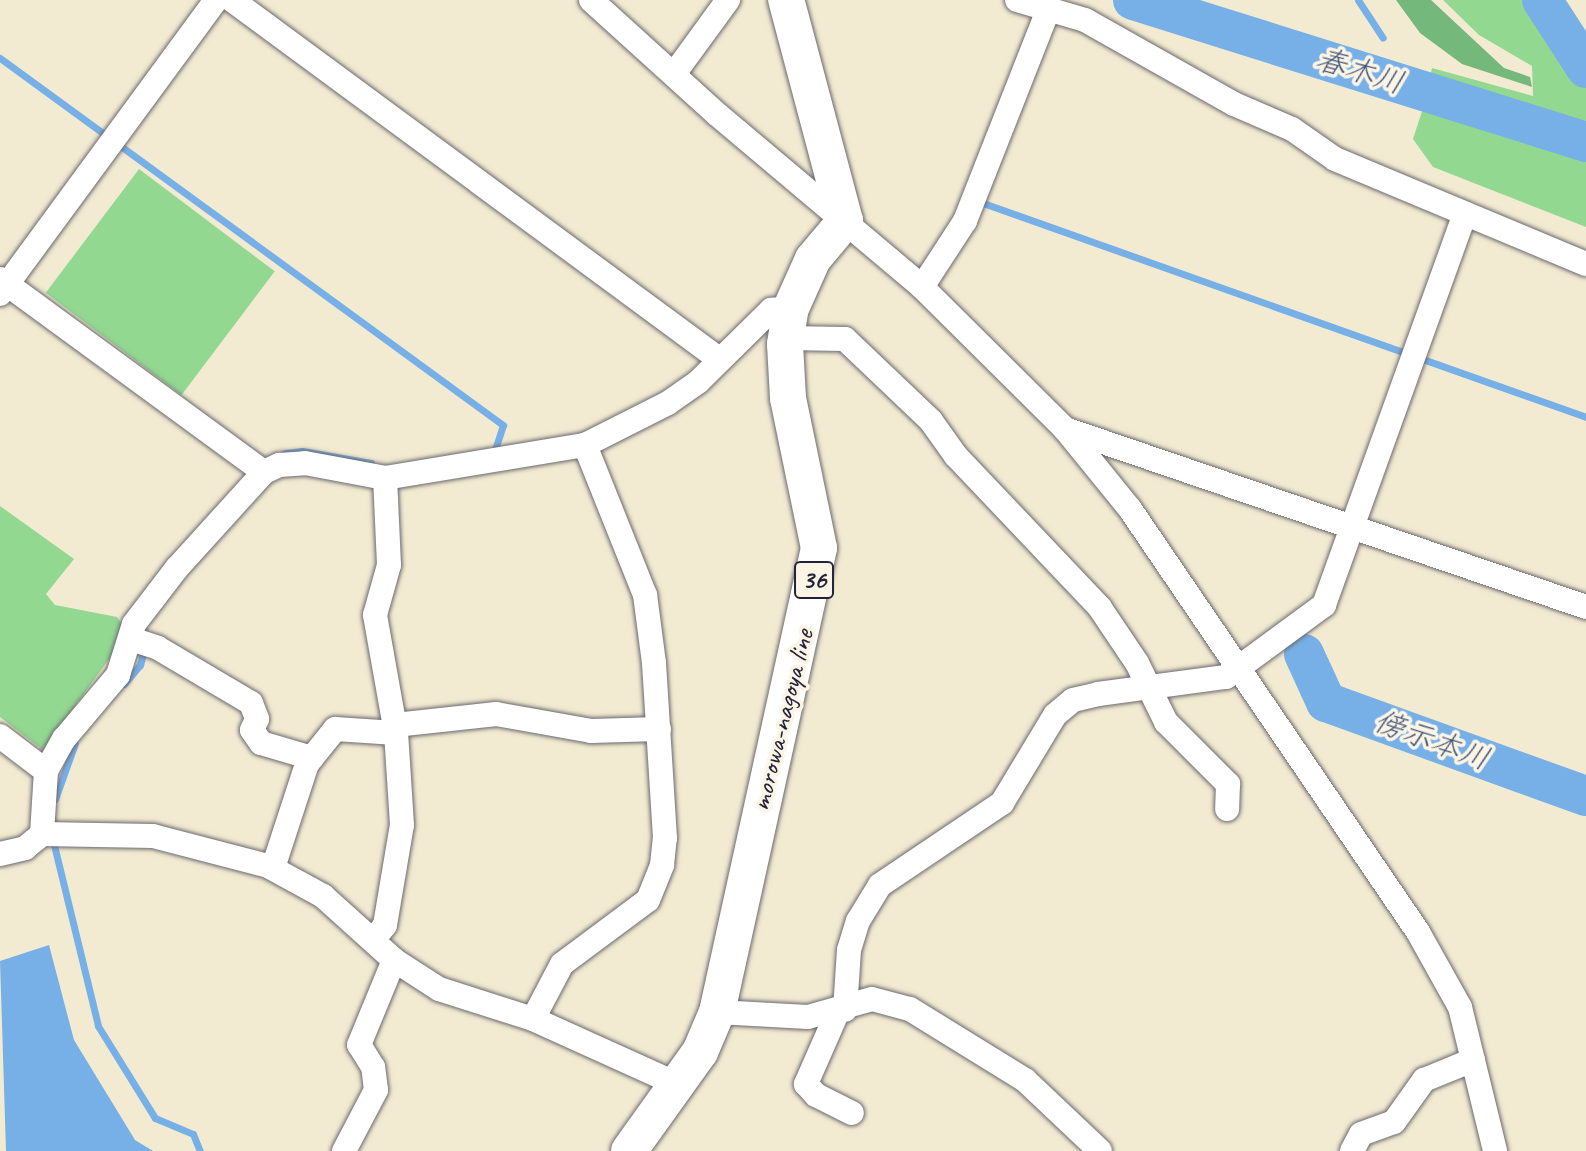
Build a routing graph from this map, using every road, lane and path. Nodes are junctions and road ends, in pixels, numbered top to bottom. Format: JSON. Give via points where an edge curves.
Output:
{"nodes":[{"id":1,"x":216,"y":0,"type":"edge"},
{"id":2,"x":232,"y":0,"type":"edge"},
{"id":3,"x":591,"y":0,"type":"edge"},
{"id":4,"x":728,"y":0,"type":"edge"},
{"id":5,"x":786,"y":0,"type":"edge"},
{"id":6,"x":1017,"y":0,"type":"edge"},
{"id":7,"x":1048,"y":10,"type":"junction"},
{"id":8,"x":674,"y":74,"type":"junction"},
{"id":9,"x":1464,"y":217,"type":"junction"},
{"id":10,"x":845,"y":221,"type":"junction"},
{"id":11,"x":1586,"y":264,"type":"edge"},
{"id":12,"x":2,"y":286,"type":"edge"},
{"id":13,"x":922,"y":287,"type":"junction"},
{"id":14,"x":789,"y":323,"type":"junction"},
{"id":15,"x":719,"y":359,"type":"junction"},
{"id":16,"x":1065,"y":429,"type":"junction"},
{"id":17,"x":585,"y":445,"type":"junction"},
{"id":18,"x":264,"y":472,"type":"junction"},
{"id":19,"x":385,"y":478,"type":"junction"},
{"id":20,"x":1354,"y":526,"type":"junction"},
{"id":21,"x":1586,"y":607,"type":"edge"},
{"id":22,"x":131,"y":639,"type":"junction"},
{"id":23,"x":1235,"y":668,"type":"junction"},
{"id":24,"x":1149,"y":689,"type":"junction"},
{"id":25,"x":396,"y":729,"type":"junction"},
{"id":26,"x":659,"y":729,"type":"junction"},
{"id":27,"x":0,"y":736,"type":"edge"},
{"id":28,"x":312,"y":758,"type":"junction"},
{"id":29,"x":46,"y":771,"type":"junction"},
{"id":30,"x":1227,"y":809,"type":"dead end"},
{"id":31,"x":42,"y":834,"type":"junction"},
{"id":32,"x":0,"y":854,"type":"edge"},
{"id":33,"x":273,"y":868,"type":"junction"},
{"id":34,"x":373,"y":940,"type":"junction"},
{"id":35,"x":394,"y":960,"type":"junction"},
{"id":36,"x":842,"y":1011,"type":"junction"},
{"id":37,"x":717,"y":1012,"type":"junction"},
{"id":38,"x":533,"y":1019,"type":"junction"},
{"id":39,"x":1473,"y":1060,"type":"junction"},
{"id":40,"x":675,"y":1083,"type":"junction"},
{"id":41,"x":852,"y":1113,"type":"dead end"},
{"id":42,"x":344,"y":1151,"type":"edge"},
{"id":43,"x":629,"y":1151,"type":"edge"},
{"id":44,"x":1100,"y":1151,"type":"edge"},
{"id":45,"x":1352,"y":1151,"type":"edge"},
{"id":46,"x":1495,"y":1151,"type":"edge"}],
"edges":[{"from":1,"to":12,"type":"street"},
{"from":2,"to":15,"type":"street"},
{"from":3,"to":8,"type":"street"},
{"from":4,"to":8,"type":"street"},
{"from":5,"to":10,"type":"main road"},
{"from":6,"to":7,"type":"street"},
{"from":7,"to":9,"type":"street","via":[[1085,20],[1221,97],[1292,129],[1335,159]]},
{"from":7,"to":13,"type":"street","via":[[965,221]]},
{"from":8,"to":10,"type":"street"},
{"from":9,"to":11,"type":"street"},
{"from":9,"to":20,"type":"street"},
{"from":10,"to":13,"type":"street"},
{"from":10,"to":14,"type":"main road","name":"morowa-nagoya line","number":"36","via":[[813,259]]},
{"from":12,"to":18,"type":"street"},
{"from":13,"to":16,"type":"street"},
{"from":14,"to":15,"type":"street","via":[[771,310]]},
{"from":14,"to":24,"type":"street","via":[[845,339],[876,363],[1100,608]]},
{"from":14,"to":37,"type":"main road","name":"morowa-nagoya line","number":"36","via":[[788,398],[819,548]]},
{"from":15,"to":17,"type":"street","via":[[668,403]]},
{"from":16,"to":20,"type":"street"},
{"from":16,"to":23,"type":"street","via":[[1130,509]]},
{"from":17,"to":19,"type":"street"},
{"from":17,"to":26,"type":"street","via":[[645,595]]},
{"from":18,"to":19,"type":"street","via":[[305,463]]},
{"from":18,"to":22,"type":"street","via":[[177,568],[134,624]]},
{"from":19,"to":25,"type":"street","via":[[389,565],[375,615]]},
{"from":20,"to":21,"type":"street"},
{"from":20,"to":23,"type":"street","via":[[1324,605]]},
{"from":22,"to":28,"type":"street","via":[[158,648],[251,703],[257,719],[252,730],[261,743]]},
{"from":22,"to":29,"type":"street","via":[[118,675],[64,739]]},
{"from":23,"to":24,"type":"street","via":[[1226,677]]},
{"from":23,"to":39,"type":"street","via":[[1418,932],[1460,1007]]},
{"from":24,"to":30,"type":"street","via":[[1166,722],[1228,784]]},
{"from":24,"to":36,"type":"street","via":[[1073,700],[1055,715],[1002,803],[880,885],[858,921],[849,950]]},
{"from":25,"to":26,"type":"street","via":[[496,714],[591,731]]},
{"from":25,"to":28,"type":"street","via":[[335,729]]},
{"from":25,"to":34,"type":"street","via":[[402,825],[385,925]]},
{"from":26,"to":38,"type":"street","via":[[665,838],[656,887],[642,906],[562,964]]},
{"from":27,"to":29,"type":"street"},
{"from":28,"to":33,"type":"street"},
{"from":29,"to":31,"type":"street"},
{"from":31,"to":32,"type":"street","via":[[25,848]]},
{"from":31,"to":33,"type":"street","via":[[153,836]]},
{"from":33,"to":34,"type":"street","via":[[323,896]]},
{"from":34,"to":35,"type":"street"},
{"from":35,"to":38,"type":"street","via":[[439,989]]},
{"from":35,"to":42,"type":"street","via":[[359,1045],[373,1067],[376,1090]]},
{"from":36,"to":37,"type":"street","via":[[808,1017]]},
{"from":36,"to":41,"type":"street","via":[[806,1084]]},
{"from":36,"to":44,"type":"street","via":[[872,999],[910,1009],[1043,1093]]},
{"from":37,"to":40,"type":"main road","name":"morowa-nagoya line","number":"36","via":[[700,1052]]},
{"from":38,"to":40,"type":"street"},
{"from":39,"to":45,"type":"street","via":[[1424,1080],[1394,1122],[1361,1134]]},
{"from":39,"to":46,"type":"street"},
{"from":40,"to":43,"type":"main road","name":"morowa-nagoya line","number":"36"}]}
